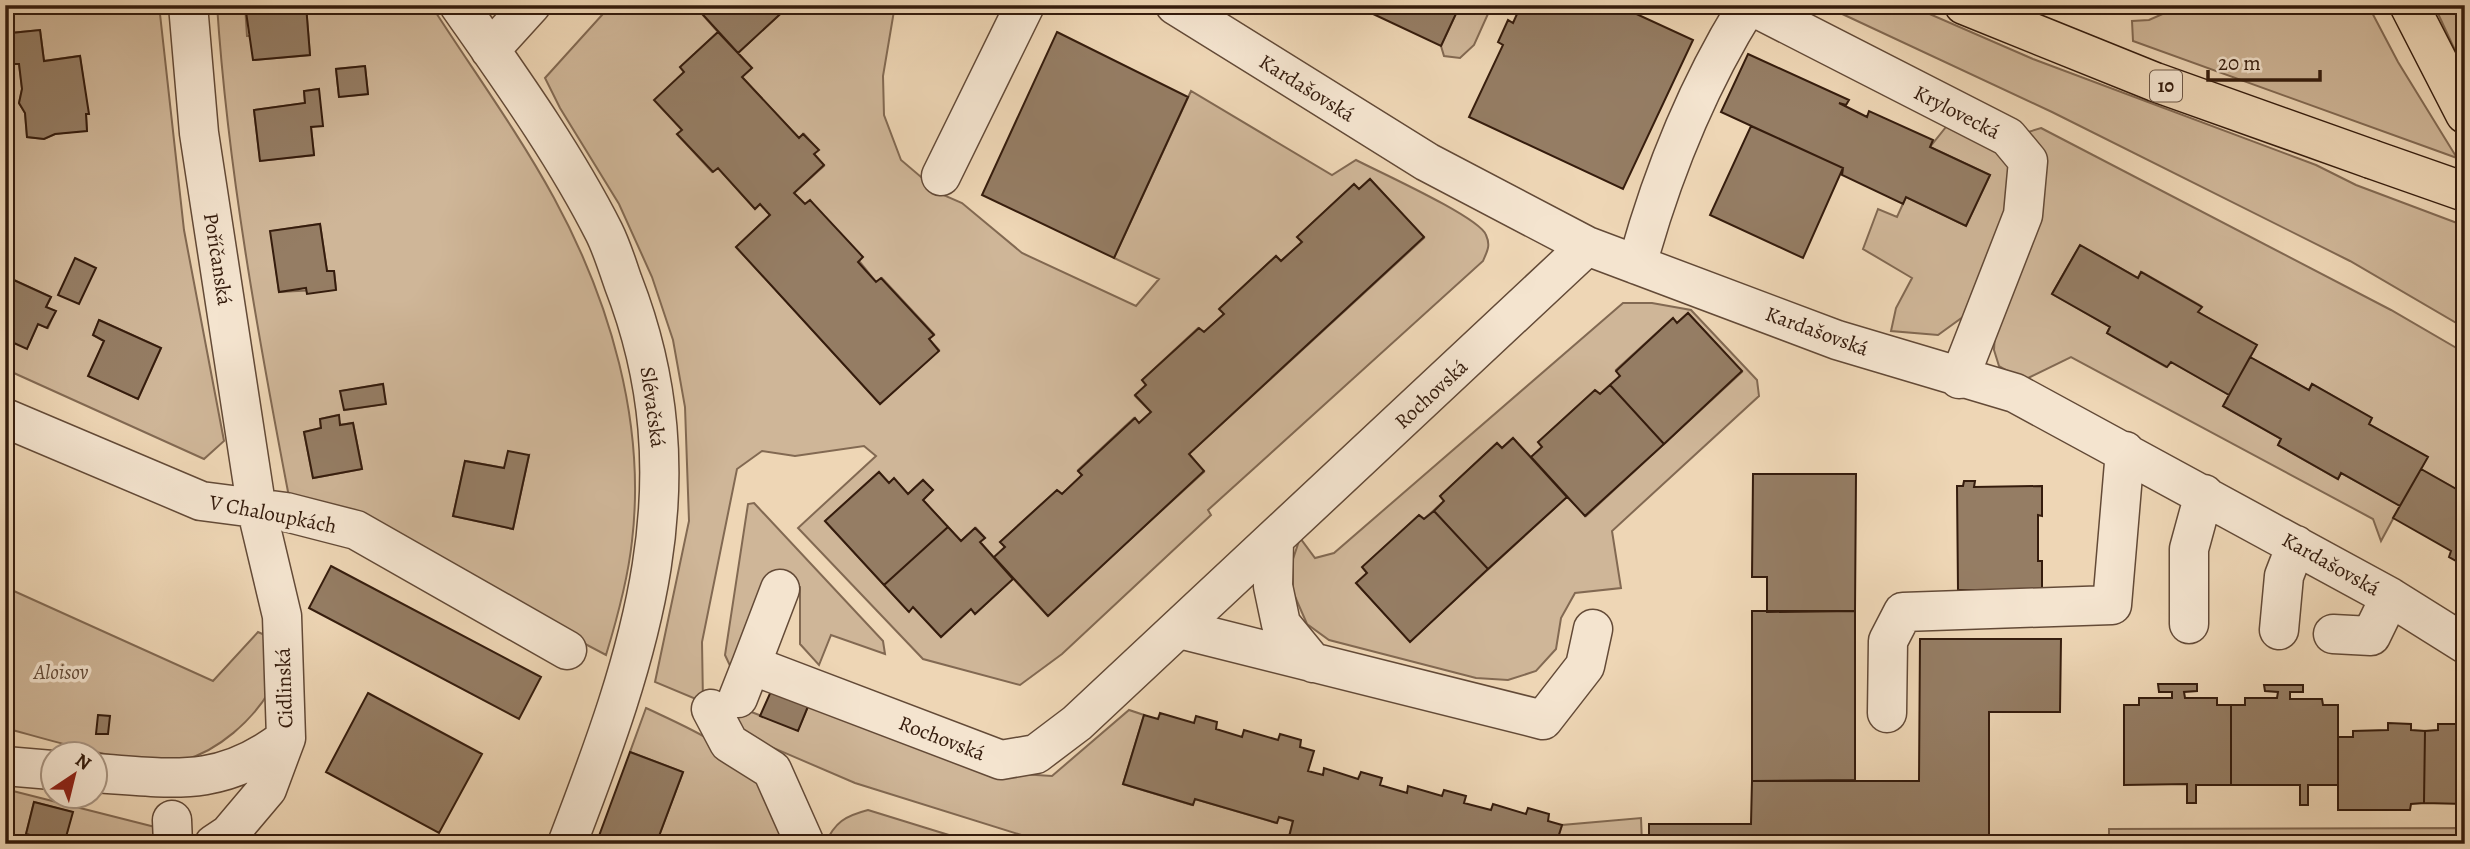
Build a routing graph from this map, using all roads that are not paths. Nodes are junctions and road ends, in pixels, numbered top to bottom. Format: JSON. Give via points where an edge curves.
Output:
{"nodes":[{"id":1,"x":188,"y":5,"type":"edge"},
{"id":2,"x":459,"y":5,"type":"edge"},
{"id":3,"x":531,"y":5,"type":"edge"},
{"id":4,"x":1025,"y":5,"type":"edge"},
{"id":5,"x":1175,"y":5,"type":"edge"},
{"id":6,"x":1749,"y":5,"type":"edge"},
{"id":7,"x":1964,"y":5,"type":"edge"},
{"id":8,"x":2409,"y":5,"type":"edge"},
{"id":9,"x":491,"y":50,"type":"junction"},
{"id":10,"x":2465,"y":114,"type":"edge"},
{"id":11,"x":941,"y":176,"type":"dead end"},
{"id":12,"x":2465,"y":192,"type":"edge"},
{"id":13,"x":1587,"y":246,"type":"junction"},
{"id":14,"x":1637,"y":265,"type":"junction"},
{"id":15,"x":1959,"y":379,"type":"junction"},
{"id":16,"x":5,"y":418,"type":"edge"},
{"id":17,"x":2125,"y":451,"type":"junction"},
{"id":18,"x":2204,"y":494,"type":"junction"},
{"id":19,"x":257,"y":511,"type":"junction"},
{"id":20,"x":1274,"y":541,"type":"junction"},
{"id":21,"x":2296,"y":545,"type":"junction"},
{"id":22,"x":780,"y":589,"type":"dead end"},
{"id":23,"x":2390,"y":597,"type":"junction"},
{"id":24,"x":2189,"y":624,"type":"dead end"},
{"id":25,"x":1180,"y":629,"type":"junction"},
{"id":26,"x":1593,"y":629,"type":"dead end"},
{"id":27,"x":2279,"y":630,"type":"dead end"},
{"id":28,"x":2333,"y":634,"type":"dead end"},
{"id":29,"x":2465,"y":644,"type":"edge"},
{"id":30,"x":567,"y":650,"type":"dead end"},
{"id":31,"x":1313,"y":663,"type":"junction"},
{"id":32,"x":733,"y":691,"type":"junction"},
{"id":33,"x":1888,"y":713,"type":"dead end"},
{"id":34,"x":286,"y":738,"type":"junction"},
{"id":35,"x":5,"y":766,"type":"edge"},
{"id":36,"x":38,"y":769,"type":"edge"},
{"id":37,"x":108,"y":774,"type":"edge"},
{"id":38,"x":214,"y":844,"type":"edge"},
{"id":39,"x":568,"y":844,"type":"edge"},
{"id":40,"x":805,"y":844,"type":"edge"}],
"edges":[{"from":1,"to":19,"type":"street","name":"Poříčanská","via":[[199,133]]},
{"from":2,"to":9,"type":"street","name":"Slévačská"},
{"from":3,"to":9,"type":"street"},
{"from":4,"to":11,"type":"street"},
{"from":5,"to":13,"type":"street","name":"Kardašovská","via":[[1427,162]]},
{"from":6,"to":14,"type":"street","via":[[1718,54],[1662,182]]},
{"from":6,"to":15,"type":"street","name":"Krylovecká","via":[[2008,138],[2028,161],[2024,215]]},
{"from":7,"to":12,"type":"main road","number":"10","bridge":true,"via":[[2155,82]]},
{"from":8,"to":10,"type":"main road"},
{"from":9,"to":39,"type":"street","name":"Slévačská","via":[[604,233],[642,329],[662,469],[659,525],[642,624]]},
{"from":13,"to":14,"type":"street","name":"Kardašovská"},
{"from":13,"to":20,"type":"street","name":"Rochovská"},
{"from":14,"to":15,"type":"street","name":"Kardašovská","via":[[1836,340]]},
{"from":15,"to":17,"type":"street","name":"Kardašovská","via":[[2015,393]]},
{"from":16,"to":19,"type":"street","name":"V Chaloupkách","via":[[201,501]]},
{"from":17,"to":18,"type":"street","name":"Kardašovská"},
{"from":17,"to":33,"type":"street","via":[[2112,606],[1903,612],[1888,641]]},
{"from":18,"to":21,"type":"street","name":"Kardašovská"},
{"from":18,"to":24,"type":"street","via":[[2189,549]]},
{"from":19,"to":30,"type":"street","name":"V Chaloupkách","via":[[286,512],[356,530]]},
{"from":19,"to":34,"type":"street","name":"Cidlinská","via":[[282,616]]},
{"from":20,"to":25,"type":"street","name":"Rochovská"},
{"from":20,"to":31,"type":"street","via":[[1273,586],[1281,624]]},
{"from":21,"to":23,"type":"street","name":"Kardašovská"},
{"from":21,"to":27,"type":"street","via":[[2284,576]]},
{"from":22,"to":32,"type":"street"},
{"from":23,"to":28,"type":"street","via":[[2371,636]]},
{"from":23,"to":29,"type":"street","name":"Kardašovská"},
{"from":25,"to":31,"type":"street"},
{"from":25,"to":32,"type":"street","name":"Rochovská","via":[[1036,754],[1001,760]]},
{"from":26,"to":31,"type":"street","via":[[1585,666],[1543,720]]},
{"from":32,"to":40,"type":"street","via":[[729,743],[772,771]]},
{"from":34,"to":37,"type":"street","via":[[238,769],[182,779]]},
{"from":34,"to":38,"type":"street","name":"Cidlinská","via":[[267,789],[229,834]]},
{"from":35,"to":36,"type":"street"}]}
